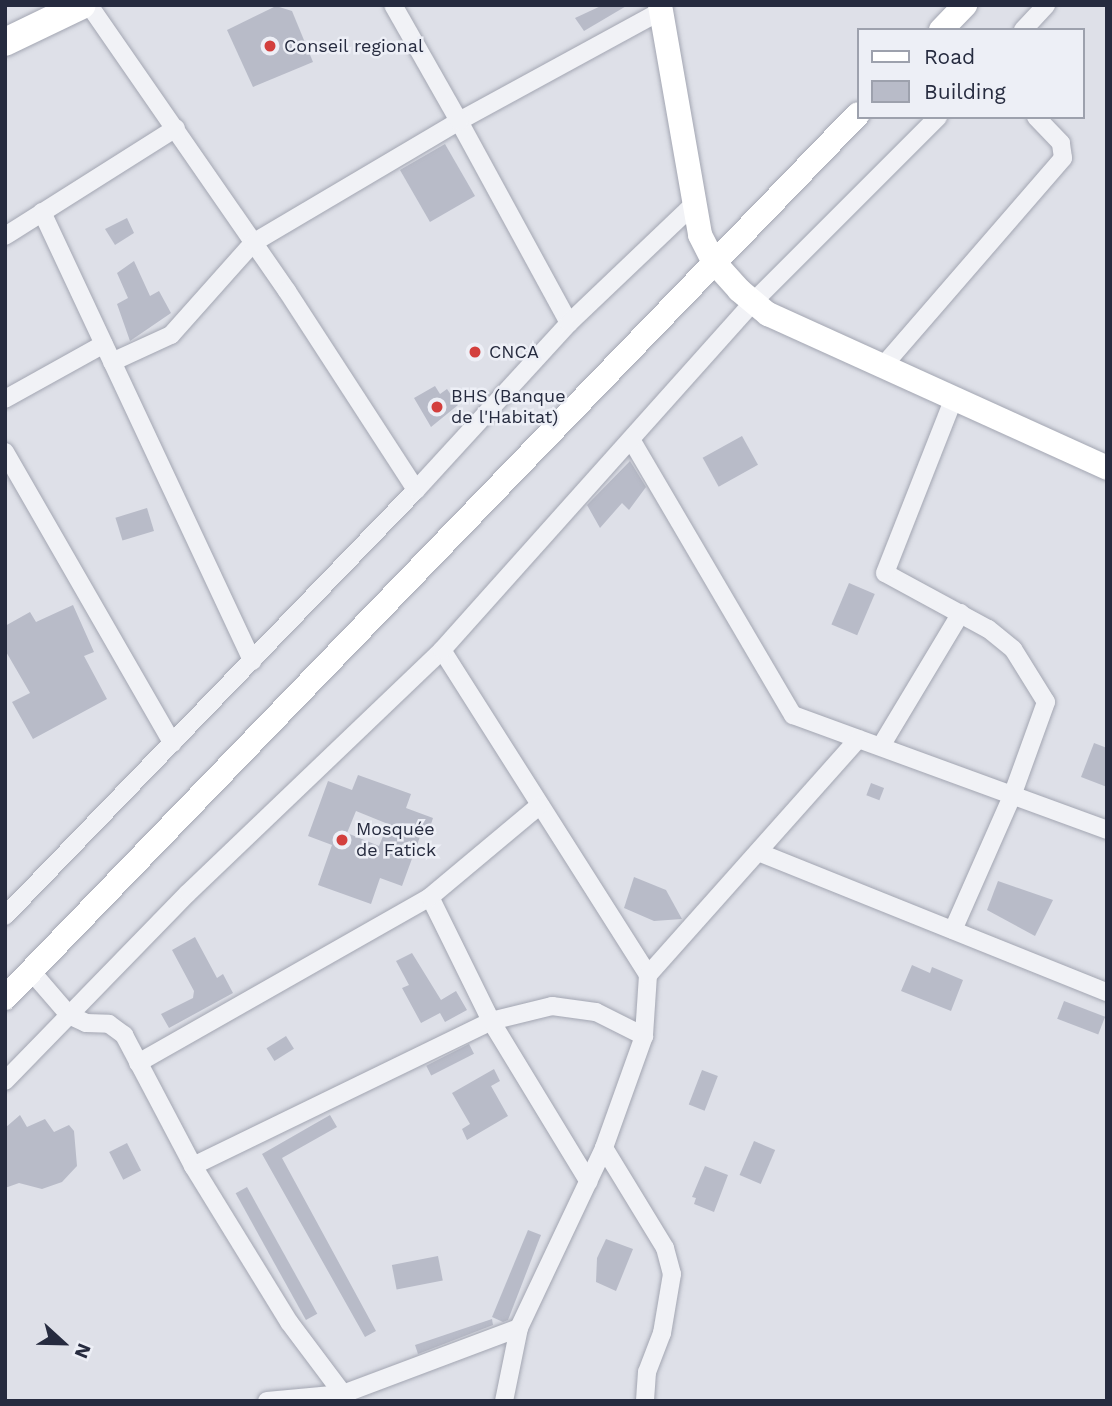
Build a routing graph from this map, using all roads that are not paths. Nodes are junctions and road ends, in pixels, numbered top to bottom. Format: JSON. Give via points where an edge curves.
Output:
{"nodes":[{"id":1,"x":82,"y":5,"type":"edge"},
{"id":2,"x":89,"y":5,"type":"edge"},
{"id":3,"x":393,"y":5,"type":"edge"},
{"id":4,"x":965,"y":5,"type":"edge"},
{"id":5,"x":1046,"y":5,"type":"edge"},
{"id":6,"x":660,"y":8,"type":"edge"},
{"id":7,"x":943,"y":28,"type":"edge"},
{"id":8,"x":1025,"y":28,"type":"edge"},
{"id":9,"x":5,"y":43,"type":"edge"},
{"id":10,"x":856,"y":116,"type":"edge"},
{"id":11,"x":936,"y":119,"type":"edge"},
{"id":12,"x":1038,"y":119,"type":"edge"},
{"id":13,"x":459,"y":121,"type":"junction"},
{"id":14,"x":176,"y":128,"type":"junction"},
{"id":15,"x":693,"y":205,"type":"junction"},
{"id":16,"x":42,"y":212,"type":"junction"},
{"id":17,"x":5,"y":236,"type":"edge"},
{"id":18,"x":253,"y":243,"type":"junction"},
{"id":19,"x":714,"y":262,"type":"junction"},
{"id":20,"x":753,"y":302,"type":"junction"},
{"id":21,"x":569,"y":323,"type":"junction"},
{"id":22,"x":104,"y":344,"type":"junction"},
{"id":23,"x":112,"y":362,"type":"junction"},
{"id":24,"x":883,"y":366,"type":"junction"},
{"id":25,"x":5,"y":399,"type":"edge"},
{"id":26,"x":953,"y":400,"type":"junction"},
{"id":27,"x":632,"y":440,"type":"junction"},
{"id":28,"x":5,"y":453,"type":"edge"},
{"id":29,"x":1107,"y":468,"type":"edge"},
{"id":30,"x":415,"y":490,"type":"junction"},
{"id":31,"x":961,"y":613,"type":"junction"},
{"id":32,"x":442,"y":650,"type":"junction"},
{"id":33,"x":251,"y":661,"type":"junction"},
{"id":34,"x":858,"y":738,"type":"junction"},
{"id":35,"x":172,"y":743,"type":"junction"},
{"id":36,"x":881,"y":746,"type":"junction"},
{"id":37,"x":1012,"y":796,"type":"junction"},
{"id":38,"x":540,"y":805,"type":"junction"},
{"id":39,"x":1107,"y":830,"type":"edge"},
{"id":40,"x":758,"y":852,"type":"junction"},
{"id":41,"x":430,"y":897,"type":"junction"},
{"id":42,"x":5,"y":916,"type":"edge"},
{"id":43,"x":953,"y":930,"type":"junction"},
{"id":44,"x":31,"y":971,"type":"junction"},
{"id":45,"x":648,"y":975,"type":"junction"},
{"id":46,"x":1107,"y":992,"type":"edge"},
{"id":47,"x":5,"y":998,"type":"edge"},
{"id":48,"x":69,"y":1015,"type":"junction"},
{"id":49,"x":491,"y":1021,"type":"junction"},
{"id":50,"x":644,"y":1036,"type":"junction"},
{"id":51,"x":138,"y":1063,"type":"junction"},
{"id":52,"x":5,"y":1081,"type":"edge"},
{"id":53,"x":604,"y":1148,"type":"junction"},
{"id":54,"x":193,"y":1166,"type":"junction"},
{"id":55,"x":589,"y":1182,"type":"junction"},
{"id":56,"x":519,"y":1328,"type":"junction"},
{"id":57,"x":343,"y":1394,"type":"junction"},
{"id":58,"x":267,"y":1401,"type":"edge"},
{"id":59,"x":504,"y":1401,"type":"edge"},
{"id":60,"x":645,"y":1401,"type":"edge"}],
"edges":[{"from":1,"to":9,"type":"main road"},
{"from":2,"to":14,"type":"street"},
{"from":3,"to":13,"type":"street"},
{"from":4,"to":7,"type":"street"},
{"from":5,"to":8,"type":"street"},
{"from":6,"to":13,"type":"street"},
{"from":6,"to":15,"type":"street"},
{"from":10,"to":19,"type":"street"},
{"from":11,"to":20,"type":"street"},
{"from":12,"to":24,"type":"street","via":[[1061,143],[1063,158]]},
{"from":13,"to":18,"type":"street"},
{"from":13,"to":21,"type":"street"},
{"from":14,"to":16,"type":"street"},
{"from":14,"to":18,"type":"street"},
{"from":15,"to":19,"type":"street","via":[[700,235]]},
{"from":15,"to":21,"type":"street"},
{"from":16,"to":17,"type":"street"},
{"from":16,"to":22,"type":"street"},
{"from":18,"to":23,"type":"street","via":[[171,335]]},
{"from":18,"to":30,"type":"street"},
{"from":19,"to":20,"type":"street"},
{"from":19,"to":44,"type":"street"},
{"from":20,"to":24,"type":"street","via":[[768,314]]},
{"from":20,"to":27,"type":"street"},
{"from":21,"to":30,"type":"street"},
{"from":22,"to":23,"type":"street"},
{"from":22,"to":25,"type":"street"},
{"from":23,"to":33,"type":"street"},
{"from":24,"to":26,"type":"street"},
{"from":26,"to":29,"type":"street"},
{"from":26,"to":31,"type":"street","via":[[885,573]]},
{"from":27,"to":32,"type":"street"},
{"from":27,"to":34,"type":"street","via":[[793,715]]},
{"from":28,"to":35,"type":"street"},
{"from":30,"to":33,"type":"street"},
{"from":31,"to":36,"type":"street"},
{"from":31,"to":37,"type":"street","via":[[1013,649],[1046,702]]},
{"from":32,"to":38,"type":"street"},
{"from":32,"to":48,"type":"street"},
{"from":33,"to":35,"type":"street"},
{"from":34,"to":36,"type":"street"},
{"from":34,"to":40,"type":"street"},
{"from":35,"to":42,"type":"street"},
{"from":36,"to":37,"type":"street"},
{"from":37,"to":39,"type":"street"},
{"from":37,"to":43,"type":"street"},
{"from":38,"to":41,"type":"street"},
{"from":38,"to":45,"type":"street"},
{"from":40,"to":43,"type":"street"},
{"from":40,"to":45,"type":"street"},
{"from":41,"to":49,"type":"street"},
{"from":41,"to":51,"type":"street"},
{"from":43,"to":46,"type":"street"},
{"from":44,"to":47,"type":"street"},
{"from":44,"to":48,"type":"street"},
{"from":45,"to":50,"type":"street"},
{"from":48,"to":51,"type":"street","via":[[86,1023],[108,1024],[124,1035]]},
{"from":48,"to":52,"type":"street"},
{"from":49,"to":50,"type":"street","via":[[552,1006],[596,1012]]},
{"from":49,"to":54,"type":"street"},
{"from":49,"to":55,"type":"street"},
{"from":50,"to":53,"type":"street"},
{"from":51,"to":54,"type":"street"},
{"from":53,"to":55,"type":"street"},
{"from":53,"to":60,"type":"street","via":[[665,1248],[672,1274],[662,1333],[647,1372]]},
{"from":54,"to":57,"type":"street","via":[[289,1322]]},
{"from":55,"to":56,"type":"street"},
{"from":56,"to":57,"type":"street"},
{"from":56,"to":59,"type":"street"},
{"from":57,"to":58,"type":"street"}]}
